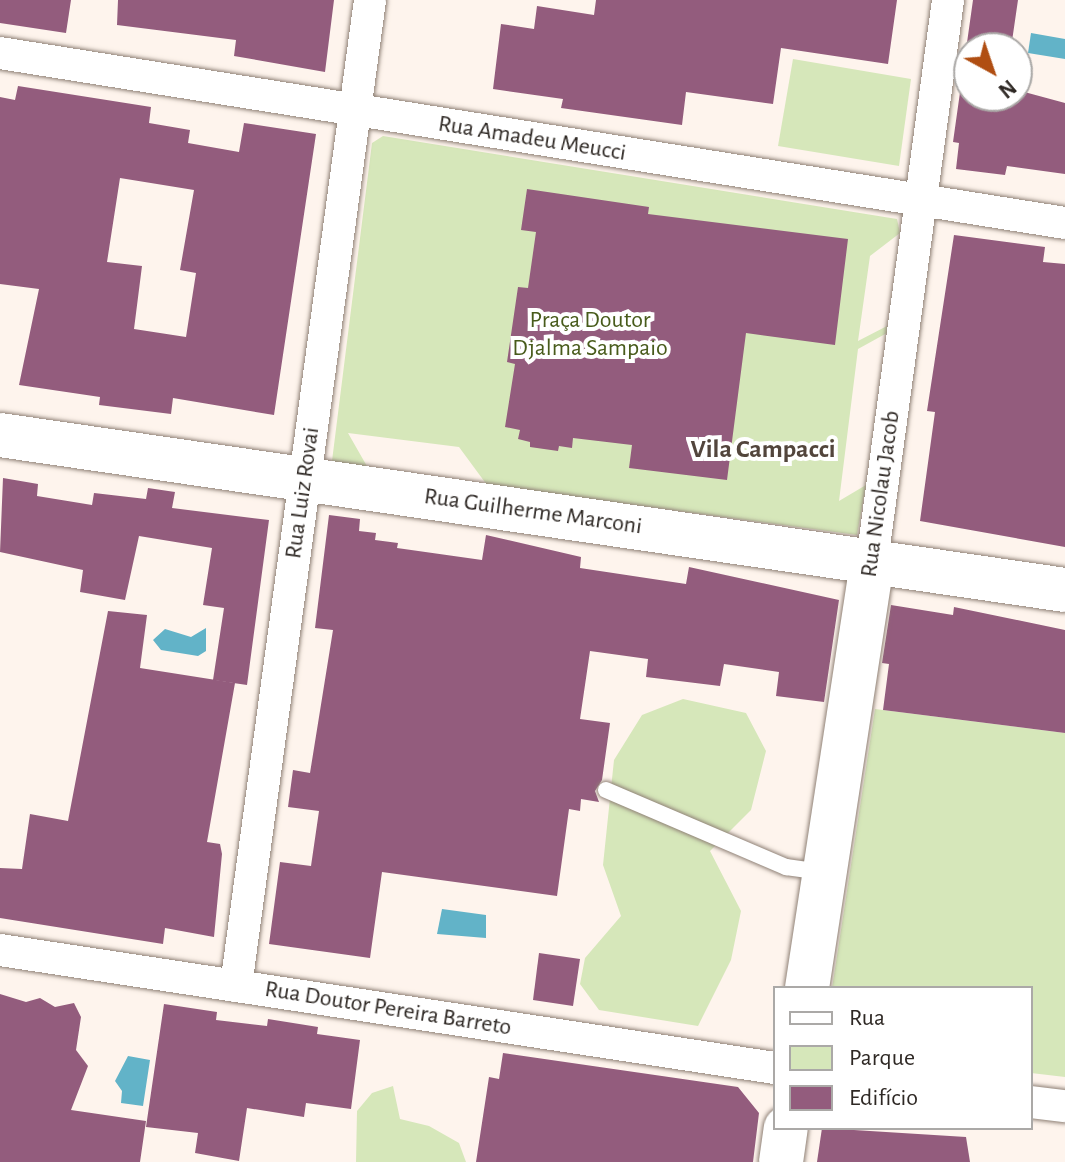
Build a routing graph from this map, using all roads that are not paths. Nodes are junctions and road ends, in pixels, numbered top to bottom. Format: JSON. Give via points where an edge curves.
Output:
{"nodes":[{"id":1,"x":370,"y":0,"type":"edge"},
{"id":2,"x":948,"y":0,"type":"edge"},
{"id":3,"x":0,"y":53,"type":"edge"},
{"id":4,"x":355,"y":111,"type":"junction"},
{"id":5,"x":922,"y":201,"type":"junction"},
{"id":6,"x":1065,"y":223,"type":"edge"},
{"id":7,"x":0,"y":435,"type":"edge"},
{"id":8,"x":304,"y":480,"type":"junction"},
{"id":9,"x":872,"y":561,"type":"junction"},
{"id":10,"x":1065,"y":590,"type":"edge"},
{"id":11,"x":606,"y":790,"type":"dead end"},
{"id":12,"x":825,"y":872,"type":"junction"},
{"id":13,"x":0,"y":950,"type":"edge"},
{"id":14,"x":236,"y":986,"type":"junction"},
{"id":15,"x":807,"y":986,"type":"edge"},
{"id":16,"x":773,"y":1068,"type":"edge"},
{"id":17,"x":1033,"y":1102,"type":"edge"},
{"id":18,"x":1065,"y":1106,"type":"edge"},
{"id":19,"x":786,"y":1130,"type":"edge"},
{"id":20,"x":781,"y":1162,"type":"edge"}],
"edges":[{"from":1,"to":4,"type":"street","name":"Rua Luiz Rovai"},
{"from":2,"to":5,"type":"street","name":"Rua Nicolau Jacob"},
{"from":3,"to":4,"type":"street","name":"Rua Amadeu Meucci"},
{"from":4,"to":5,"type":"street","name":"Rua Amadeu Meucci"},
{"from":4,"to":8,"type":"street","name":"Rua Luiz Rovai"},
{"from":5,"to":6,"type":"street","name":"Rua Amadeu Meucci"},
{"from":5,"to":9,"type":"street","name":"Rua Nicolau Jacob"},
{"from":7,"to":8,"type":"main road","name":"Rua Guilherme Marconi"},
{"from":8,"to":9,"type":"main road","name":"Rua Guilherme Marconi"},
{"from":8,"to":14,"type":"street","name":"Rua Luiz Rovai"},
{"from":9,"to":10,"type":"main road","name":"Rua Guilherme Marconi"},
{"from":9,"to":12,"type":"main road","name":"Rua Nicolau Jacob"},
{"from":11,"to":12,"type":"lane","via":[[786,867]]},
{"from":12,"to":15,"type":"main road","name":"Rua Nicolau Jacob"},
{"from":13,"to":14,"type":"street","name":"Rua Doutor Pereira Barreto"},
{"from":14,"to":16,"type":"street","name":"Rua Doutor Pereira Barreto"},
{"from":17,"to":18,"type":"street"},
{"from":19,"to":20,"type":"main road"}]}
